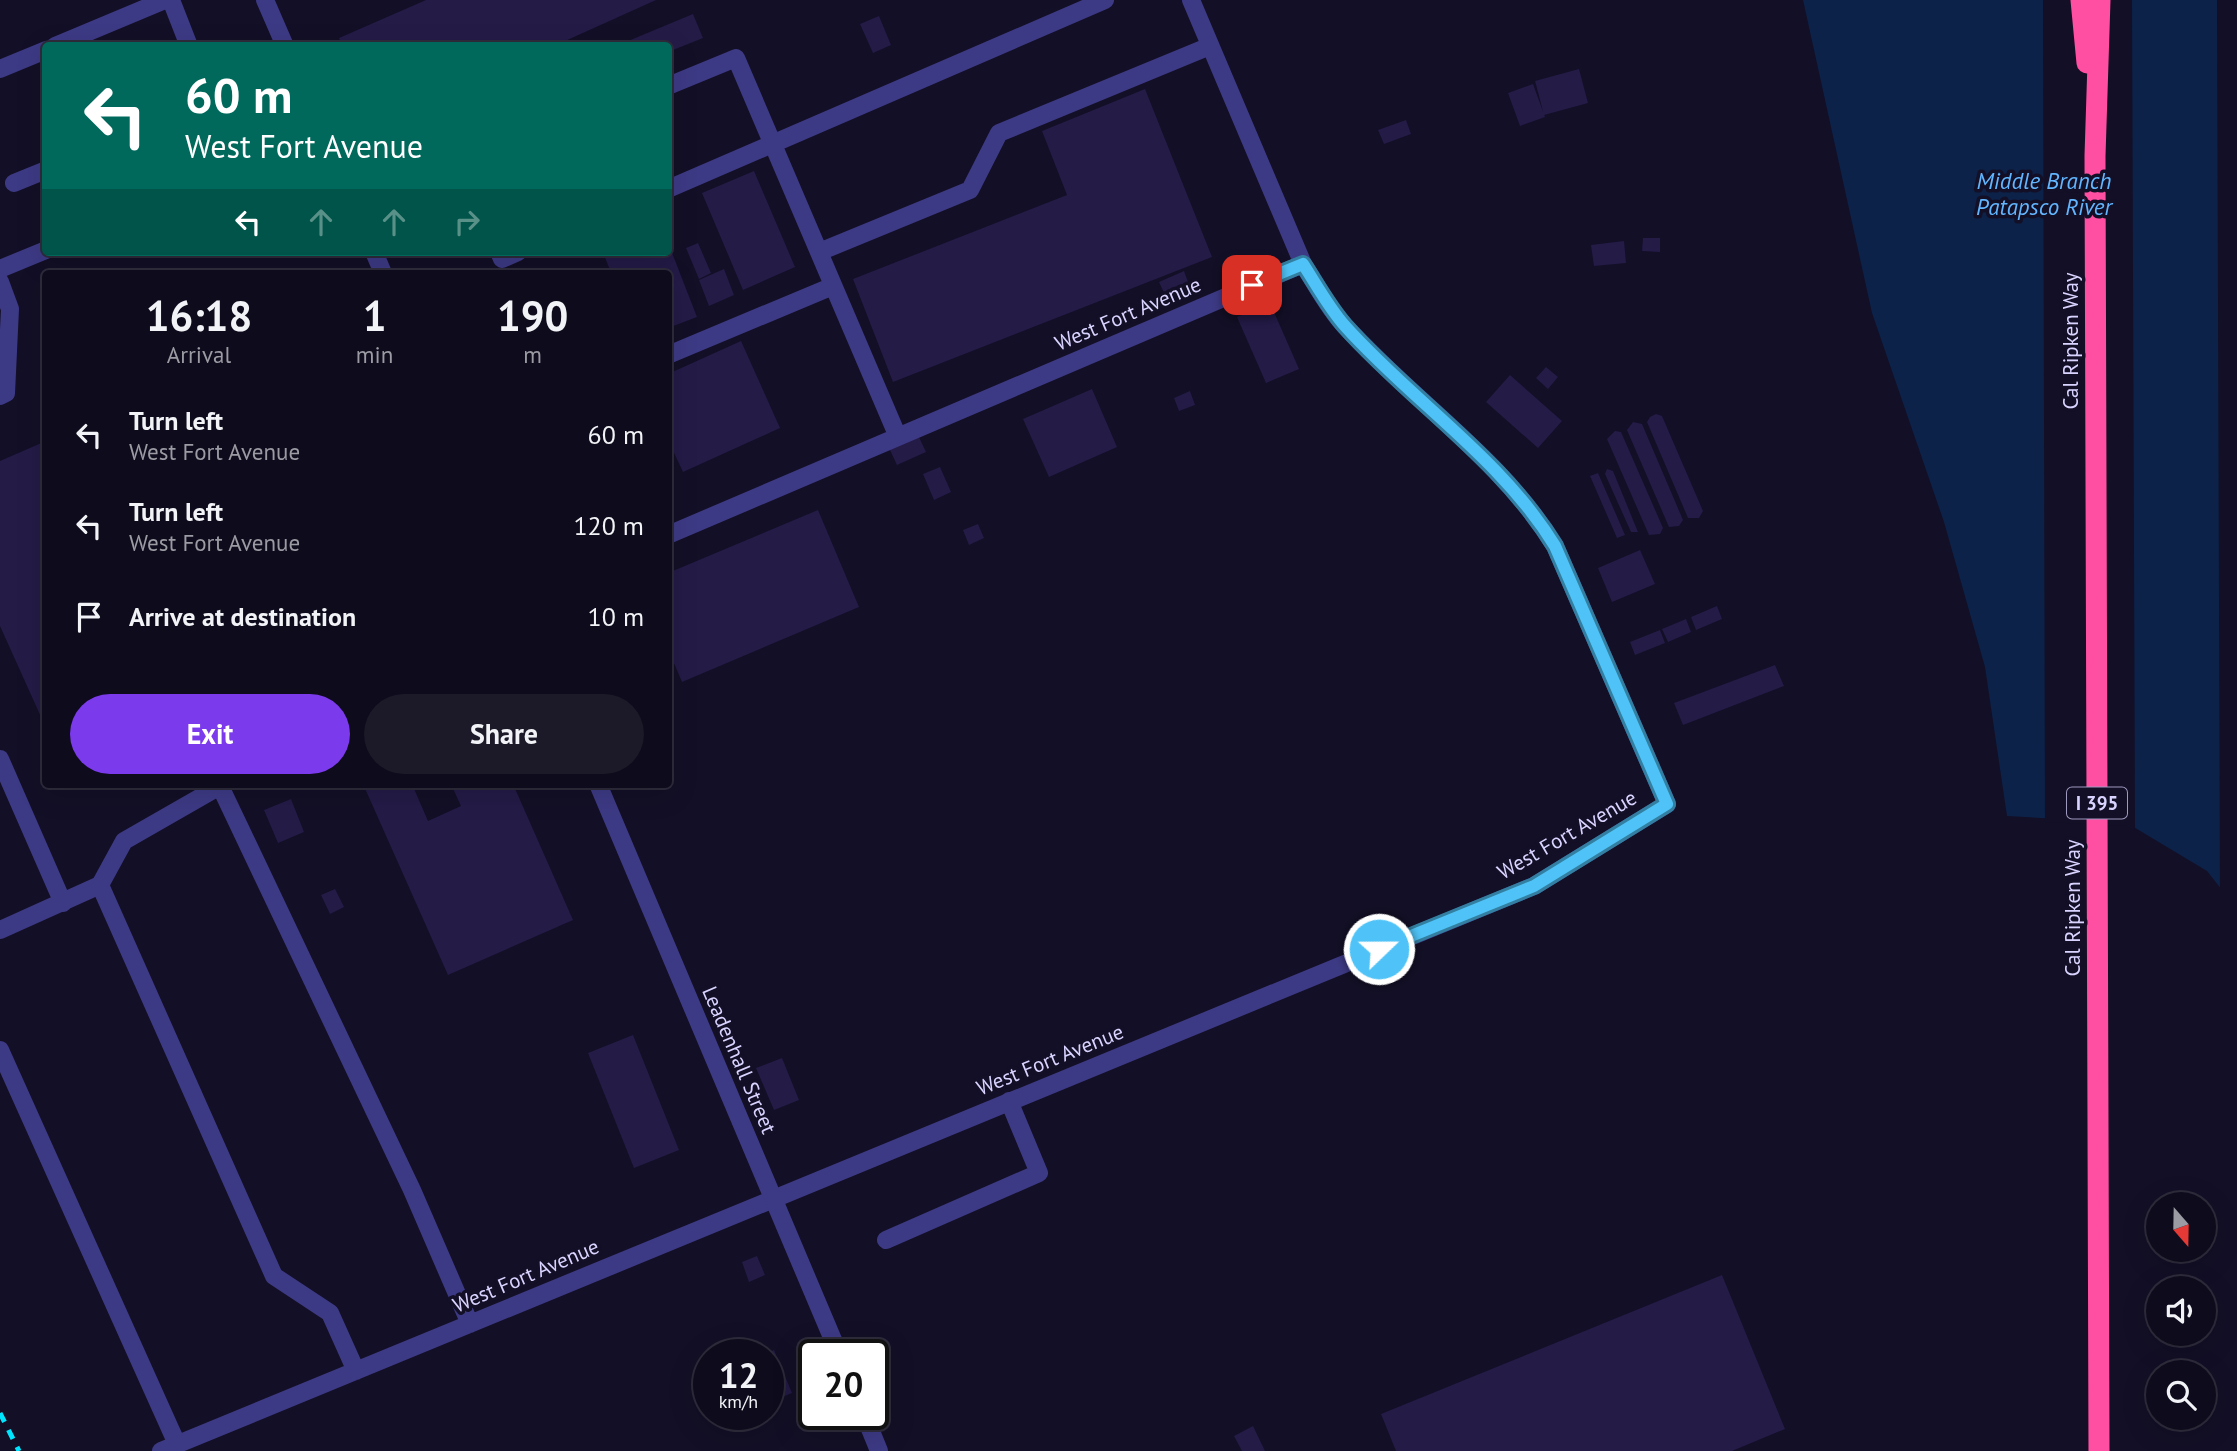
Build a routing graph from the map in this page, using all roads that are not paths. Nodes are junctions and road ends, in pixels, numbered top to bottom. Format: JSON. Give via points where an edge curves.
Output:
{"nodes":[{"id":1,"x":165,"y":0,"type":"edge"},
{"id":2,"x":171,"y":0,"type":"edge"},
{"id":3,"x":265,"y":0,"type":"edge"},
{"id":4,"x":1105,"y":0,"type":"edge"},
{"id":5,"x":1191,"y":0,"type":"edge"},
{"id":6,"x":2081,"y":0,"type":"edge"},
{"id":7,"x":2100,"y":0,"type":"edge"},
{"id":8,"x":65,"y":42,"type":"edge"},
{"id":9,"x":187,"y":42,"type":"edge"},
{"id":10,"x":283,"y":42,"type":"edge"},
{"id":11,"x":1210,"y":46,"type":"junction"},
{"id":12,"x":42,"y":52,"type":"edge"},
{"id":13,"x":0,"y":68,"type":"edge"},
{"id":14,"x":672,"y":84,"type":"edge"},
{"id":15,"x":772,"y":142,"type":"junction"},
{"id":16,"x":2095,"y":156,"type":"junction"},
{"id":17,"x":42,"y":172,"type":"edge"},
{"id":18,"x":14,"y":183,"type":"dead end"},
{"id":19,"x":672,"y":187,"type":"edge"},
{"id":20,"x":42,"y":252,"type":"edge"},
{"id":21,"x":819,"y":252,"type":"junction"},
{"id":22,"x":1303,"y":264,"type":"junction"},
{"id":23,"x":0,"y":269,"type":"edge"},
{"id":24,"x":0,"y":282,"type":"edge"},
{"id":25,"x":833,"y":286,"type":"junction"},
{"id":26,"x":672,"y":353,"type":"edge"},
{"id":27,"x":0,"y":396,"type":"edge"},
{"id":28,"x":898,"y":437,"type":"junction"},
{"id":29,"x":672,"y":533,"type":"edge"},
{"id":30,"x":0,"y":759,"type":"edge"},
{"id":31,"x":217,"y":788,"type":"edge"},
{"id":32,"x":223,"y":788,"type":"edge"},
{"id":33,"x":600,"y":788,"type":"edge"},
{"id":34,"x":100,"y":885,"type":"junction"},
{"id":35,"x":63,"y":903,"type":"junction"},
{"id":36,"x":0,"y":930,"type":"edge"},
{"id":37,"x":0,"y":1050,"type":"edge"},
{"id":38,"x":1009,"y":1101,"type":"junction"},
{"id":39,"x":773,"y":1198,"type":"junction"},
{"id":40,"x":886,"y":1240,"type":"dead end"},
{"id":41,"x":470,"y":1324,"type":"junction"},
{"id":42,"x":833,"y":1339,"type":"edge"},
{"id":43,"x":356,"y":1371,"type":"junction"},
{"id":44,"x":870,"y":1430,"type":"edge"},
{"id":45,"x":169,"y":1448,"type":"edge"},
{"id":46,"x":879,"y":1451,"type":"edge"},
{"id":47,"x":2099,"y":1451,"type":"edge"}],
"edges":[{"from":1,"to":8,"type":"street"},
{"from":2,"to":9,"type":"street"},
{"from":3,"to":10,"type":"street"},
{"from":4,"to":15,"type":"street"},
{"from":5,"to":11,"type":"street"},
{"from":6,"to":16,"type":"highway"},
{"from":7,"to":16,"type":"highway"},
{"from":11,"to":21,"type":"street","via":[[999,133],[970,190]]},
{"from":11,"to":22,"type":"street"},
{"from":12,"to":13,"type":"street"},
{"from":14,"to":15,"type":"street","via":[[736,58]]},
{"from":15,"to":19,"type":"street"},
{"from":15,"to":21,"type":"street"},
{"from":16,"to":47,"type":"highway","name":"Cal Ripken Way","number":"I 395"},
{"from":17,"to":18,"type":"street"},
{"from":20,"to":23,"type":"street"},
{"from":21,"to":25,"type":"street"},
{"from":22,"to":28,"type":"street","name":"West Fort Avenue"},
{"from":22,"to":38,"type":"street","name":"West Fort Avenue","via":[[1343,324],[1507,480],[1533,512],[1555,546],[1667,804],[1534,886]]},
{"from":24,"to":27,"type":"street","via":[[10,309],[6,393]]},
{"from":25,"to":26,"type":"street"},
{"from":25,"to":28,"type":"street"},
{"from":28,"to":29,"type":"street","name":"West Fort Avenue"},
{"from":30,"to":35,"type":"street"},
{"from":31,"to":34,"type":"street","via":[[124,841]]},
{"from":32,"to":41,"type":"street"},
{"from":33,"to":39,"type":"street","name":"Leadenhall Street"},
{"from":34,"to":35,"type":"street"},
{"from":34,"to":43,"type":"street","via":[[274,1276],[330,1313]]},
{"from":35,"to":36,"type":"street"},
{"from":37,"to":45,"type":"street"},
{"from":38,"to":39,"type":"street","name":"West Fort Avenue"},
{"from":38,"to":40,"type":"street","via":[[1039,1173]]},
{"from":39,"to":41,"type":"street","name":"West Fort Avenue"},
{"from":39,"to":42,"type":"street","name":"Leadenhall Street"},
{"from":41,"to":43,"type":"street","name":"West Fort Avenue"},
{"from":43,"to":45,"type":"street","name":"West Fort Avenue"},
{"from":44,"to":46,"type":"street"}]}
